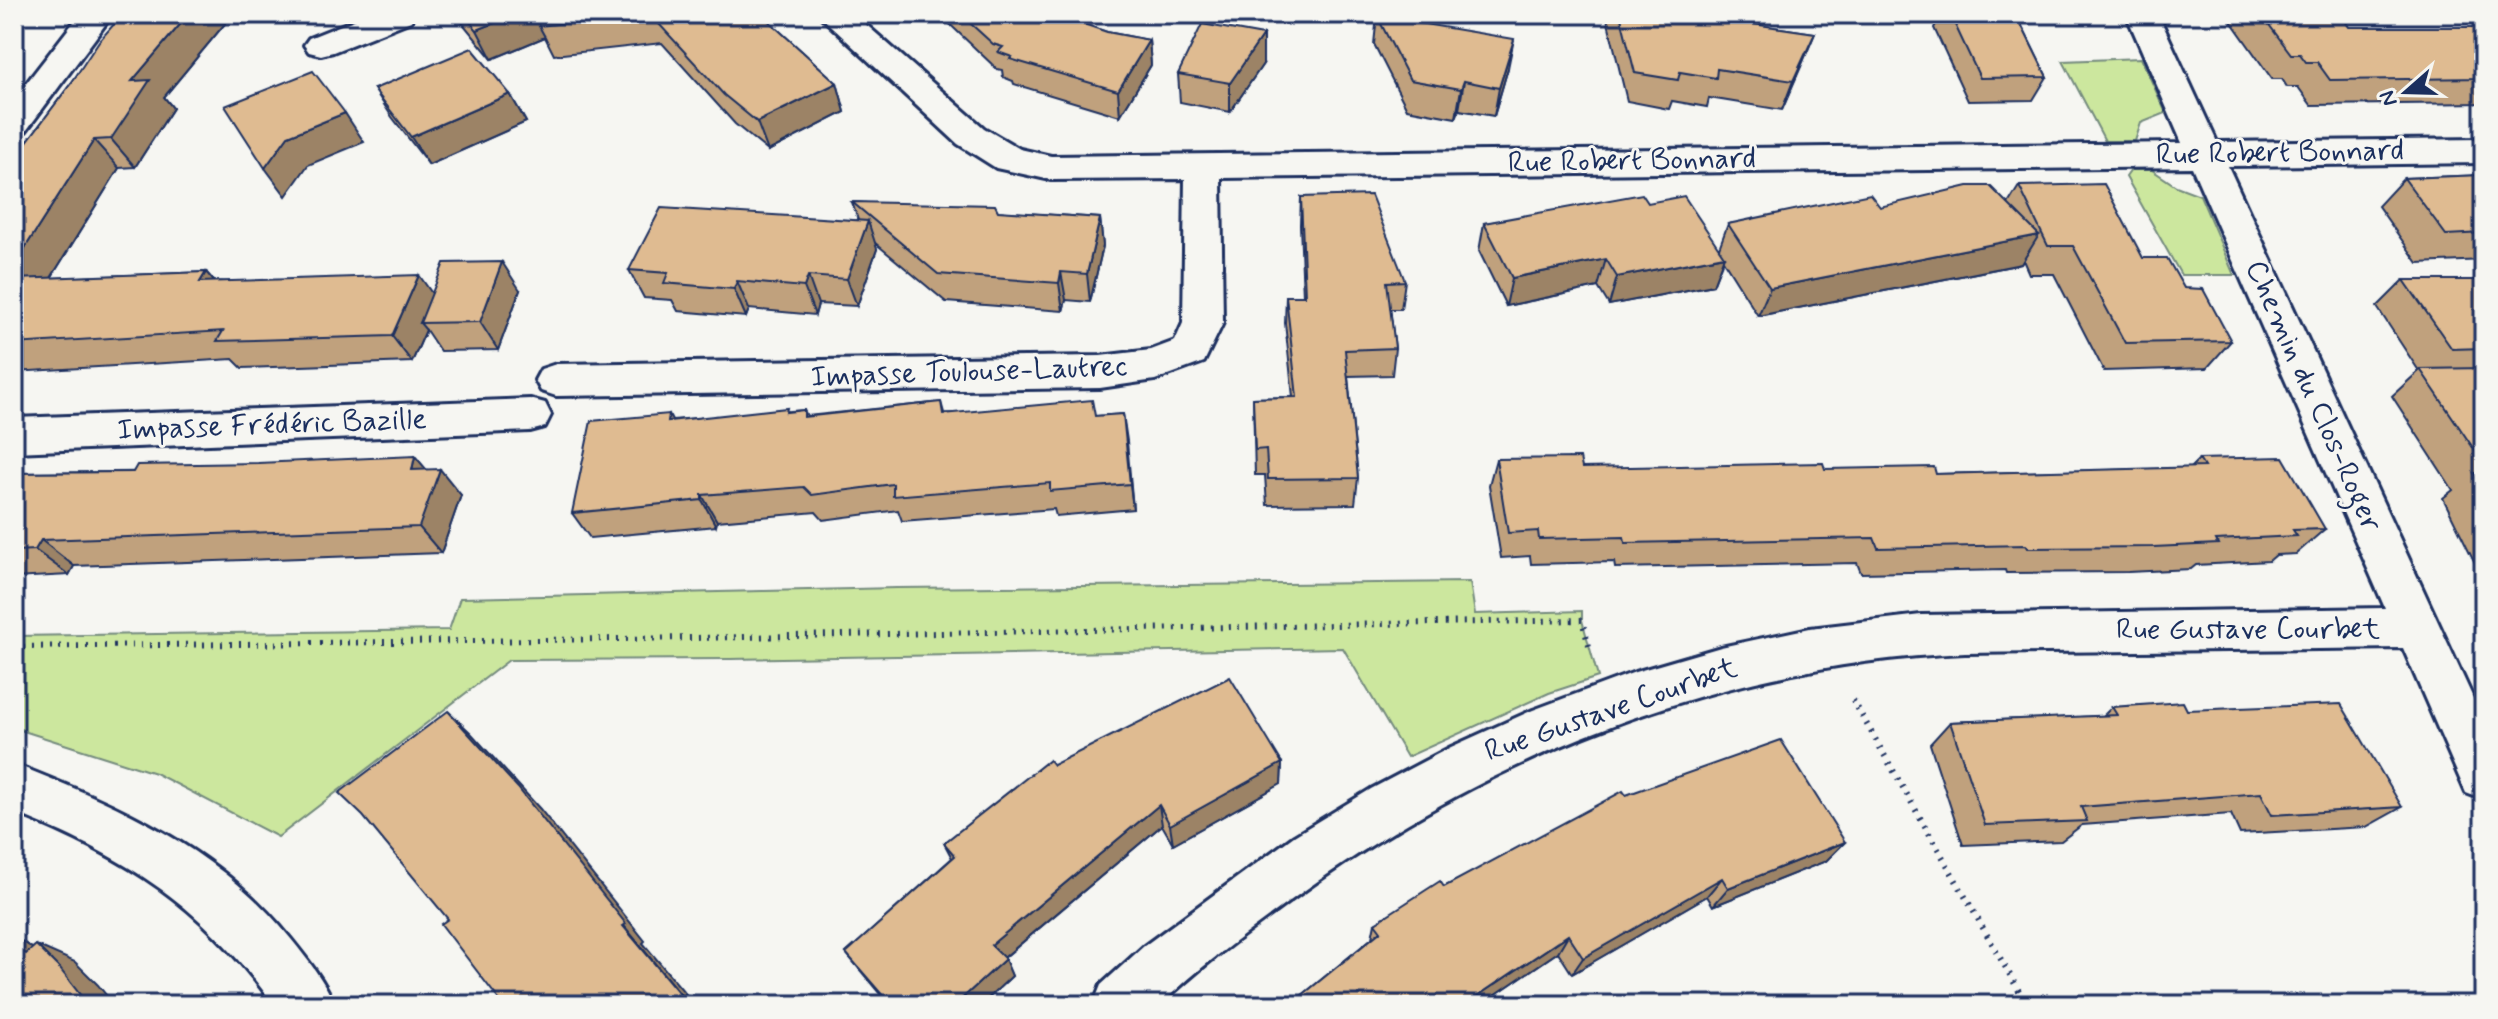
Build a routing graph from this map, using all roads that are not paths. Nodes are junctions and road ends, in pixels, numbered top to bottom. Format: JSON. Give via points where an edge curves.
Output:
{"nodes":[{"id":1,"x":97,"y":14,"type":"edge"},
{"id":2,"x":399,"y":14,"type":"edge"},
{"id":3,"x":834,"y":14,"type":"edge"},
{"id":4,"x":2142,"y":14,"type":"edge"},
{"id":5,"x":321,"y":45,"type":"dead end"},
{"id":6,"x":14,"y":123,"type":"edge"},
{"id":7,"x":2484,"y":151,"type":"edge"},
{"id":8,"x":2204,"y":155,"type":"junction"},
{"id":9,"x":1203,"y":166,"type":"junction"},
{"id":10,"x":556,"y":380,"type":"dead end"},
{"id":11,"x":530,"y":415,"type":"dead end"},
{"id":12,"x":14,"y":435,"type":"edge"},
{"id":13,"x":2418,"y":628,"type":"junction"},
{"id":14,"x":2484,"y":777,"type":"edge"},
{"id":15,"x":14,"y":788,"type":"edge"},
{"id":16,"x":307,"y":1005,"type":"edge"},
{"id":17,"x":1121,"y":1005,"type":"edge"}],
"edges":[{"from":1,"to":6,"type":"street"},
{"from":2,"to":5,"type":"street"},
{"from":3,"to":9,"type":"street","name":"Rue Robert Bonnard","via":[[971,136],[1009,159],[1051,168]]},
{"from":4,"to":8,"type":"street","name":"Chemin du Clos-Roger"},
{"from":7,"to":8,"type":"street","name":"Rue Robert Bonnard"},
{"from":8,"to":9,"type":"street","name":"Rue Robert Bonnard"},
{"from":8,"to":13,"type":"street","name":"Chemin du Clos-Roger"},
{"from":9,"to":10,"type":"street","name":"Impasse Toulouse-Lautrec","via":[[1203,323],[1190,351],[1173,360],[1100,372]]},
{"from":11,"to":12,"type":"street","name":"Impasse Frédéric Bazille"},
{"from":13,"to":14,"type":"street","name":"Chemin du Clos-Roger"},
{"from":13,"to":17,"type":"street","name":"Rue Gustave Courbet","via":[[1899,637],[1822,647],[1685,678],[1472,758],[1372,813],[1209,928]]},
{"from":15,"to":16,"type":"street","via":[[127,839],[216,898],[267,949]]}]}
